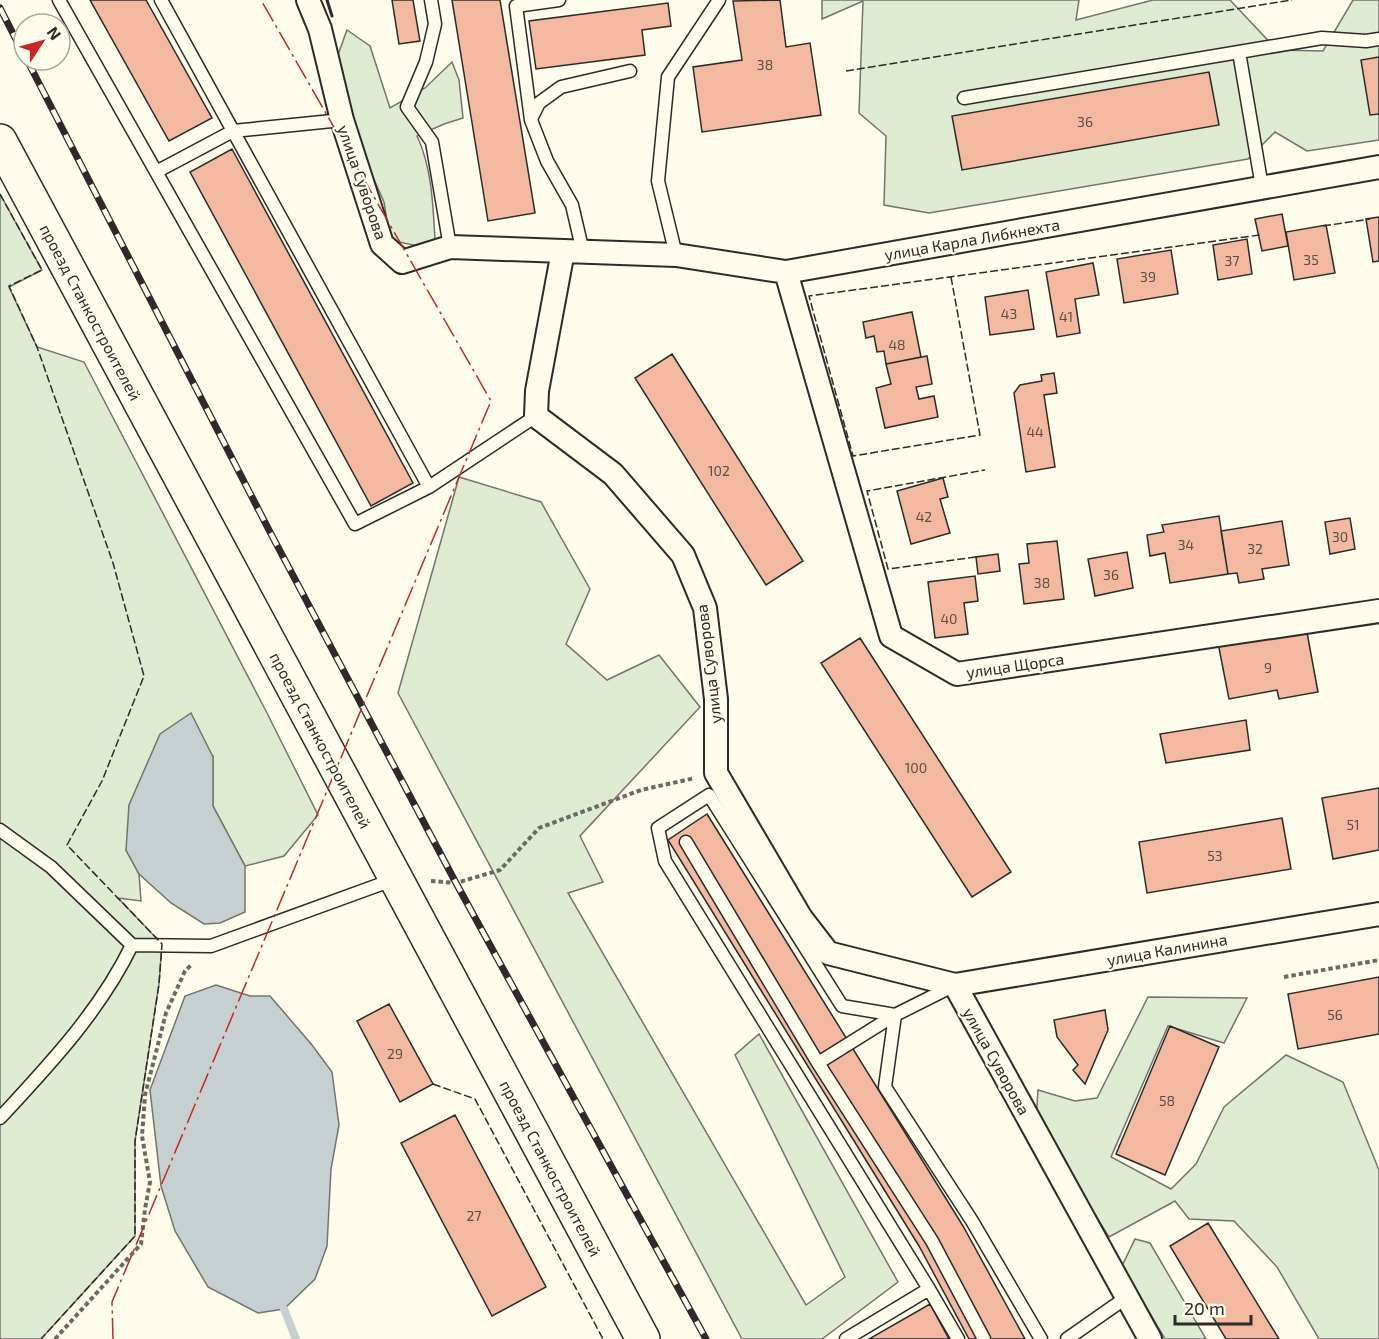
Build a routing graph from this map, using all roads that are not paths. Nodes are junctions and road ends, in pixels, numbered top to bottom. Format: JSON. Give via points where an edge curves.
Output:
{"nodes":[{"id":1,"x":59,"y":0,"type":"edge"},
{"id":2,"x":161,"y":0,"type":"edge"},
{"id":3,"x":308,"y":0,"type":"edge"},
{"id":4,"x":431,"y":0,"type":"edge"},
{"id":5,"x":559,"y":0,"type":"edge"},
{"id":6,"x":719,"y":0,"type":"edge"},
{"id":7,"x":1379,"y":39,"type":"edge"},
{"id":8,"x":1239,"y":52,"type":"junction"},
{"id":9,"x":630,"y":71,"type":"dead end"},
{"id":10,"x":964,"y":98,"type":"dead end"},
{"id":11,"x":342,"y":120,"type":"junction"},
{"id":12,"x":531,"y":120,"type":"junction"},
{"id":13,"x":233,"y":131,"type":"junction"},
{"id":14,"x":0,"y":141,"type":"edge"},
{"id":15,"x":1379,"y":166,"type":"edge"},
{"id":16,"x":156,"y":172,"type":"junction"},
{"id":17,"x":1262,"y":188,"type":"junction"},
{"id":18,"x":450,"y":247,"type":"junction"},
{"id":19,"x":573,"y":251,"type":"junction"},
{"id":20,"x":676,"y":255,"type":"junction"},
{"id":21,"x":786,"y":272,"type":"junction"},
{"id":22,"x":536,"y":416,"type":"junction"},
{"id":23,"x":429,"y":487,"type":"junction"},
{"id":24,"x":1379,"y":611,"type":"edge"},
{"id":25,"x":0,"y":830,"type":"edge"},
{"id":26,"x":686,"y":842,"type":"dead end"},
{"id":27,"x":396,"y":879,"type":"junction"},
{"id":28,"x":1379,"y":914,"type":"edge"},
{"id":29,"x":132,"y":945,"type":"junction"},
{"id":30,"x":955,"y":985,"type":"junction"},
{"id":31,"x":895,"y":1016,"type":"junction"},
{"id":32,"x":818,"y":1063,"type":"junction"},
{"id":33,"x":0,"y":1118,"type":"edge"},
{"id":34,"x":929,"y":1288,"type":"junction"},
{"id":35,"x":1127,"y":1297,"type":"junction"},
{"id":36,"x":644,"y":1339,"type":"edge"},
{"id":37,"x":846,"y":1339,"type":"edge"},
{"id":38,"x":958,"y":1339,"type":"edge"},
{"id":39,"x":984,"y":1339,"type":"edge"},
{"id":40,"x":1041,"y":1339,"type":"edge"},
{"id":41,"x":1067,"y":1339,"type":"edge"},
{"id":42,"x":1150,"y":1339,"type":"edge"}],
"edges":[{"from":1,"to":16,"type":"lane"},
{"from":2,"to":13,"type":"lane"},
{"from":3,"to":11,"type":"street","name":"улица Суворова","via":[[320,30]]},
{"from":4,"to":18,"type":"lane","via":[[435,24],[426,62],[407,107],[432,142]]},
{"from":5,"to":12,"type":"lane","via":[[516,6]]},
{"from":6,"to":20,"type":"lane","via":[[668,77],[658,181]]},
{"from":7,"to":8,"type":"lane","via":[[1322,38]]},
{"from":8,"to":10,"type":"lane"},
{"from":8,"to":17,"type":"lane"},
{"from":9,"to":12,"type":"lane","via":[[561,87],[539,103]]},
{"from":11,"to":13,"type":"lane"},
{"from":11,"to":18,"type":"street","name":"улица Суворова","via":[[382,244],[402,262]]},
{"from":12,"to":19,"type":"lane","via":[[572,205]]},
{"from":13,"to":16,"type":"lane"},
{"from":13,"to":23,"type":"lane"},
{"from":14,"to":27,"type":"main road","name":"проезд Станкостроителей"},
{"from":15,"to":17,"type":"street","name":"улица Карла Либкнехта"},
{"from":16,"to":23,"type":"lane","via":[[355,524]]},
{"from":17,"to":21,"type":"street","name":"улица Карла Либкнехта"},
{"from":18,"to":19,"type":"street","name":"улица Суворова"},
{"from":19,"to":20,"type":"street","name":"улица Карла Либкнехта"},
{"from":19,"to":22,"type":"street","via":[[537,391]]},
{"from":20,"to":21,"type":"street","name":"улица Карла Либкнехта"},
{"from":21,"to":24,"type":"street","name":"улица Щорса","via":[[891,636],[901,642],[957,674]]},
{"from":22,"to":23,"type":"lane"},
{"from":22,"to":30,"type":"street","name":"улица Суворова","via":[[613,474],[683,555],[705,608],[716,699],[716,773],[801,918],[828,953]]},
{"from":25,"to":29,"type":"lane","via":[[51,867]]},
{"from":26,"to":32,"type":"lane"},
{"from":27,"to":29,"type":"lane","via":[[211,946]]},
{"from":27,"to":36,"type":"main road","name":"проезд Станкостроителей"},
{"from":28,"to":30,"type":"street","name":"улица Калинина"},
{"from":29,"to":33,"type":"lane","via":[[76,1034]]},
{"from":30,"to":31,"type":"lane"},
{"from":30,"to":35,"type":"street","name":"улица Суворова"},
{"from":31,"to":32,"type":"lane"},
{"from":31,"to":34,"type":"lane","via":[[842,1006],[709,795],[658,828],[665,861]]},
{"from":31,"to":40,"type":"lane","via":[[885,1087],[972,1221]]},
{"from":32,"to":39,"type":"lane","via":[[932,1241]]},
{"from":34,"to":37,"type":"lane"},
{"from":34,"to":38,"type":"lane"},
{"from":35,"to":41,"type":"lane"},
{"from":35,"to":42,"type":"street","name":"улица Суворова"}]}
